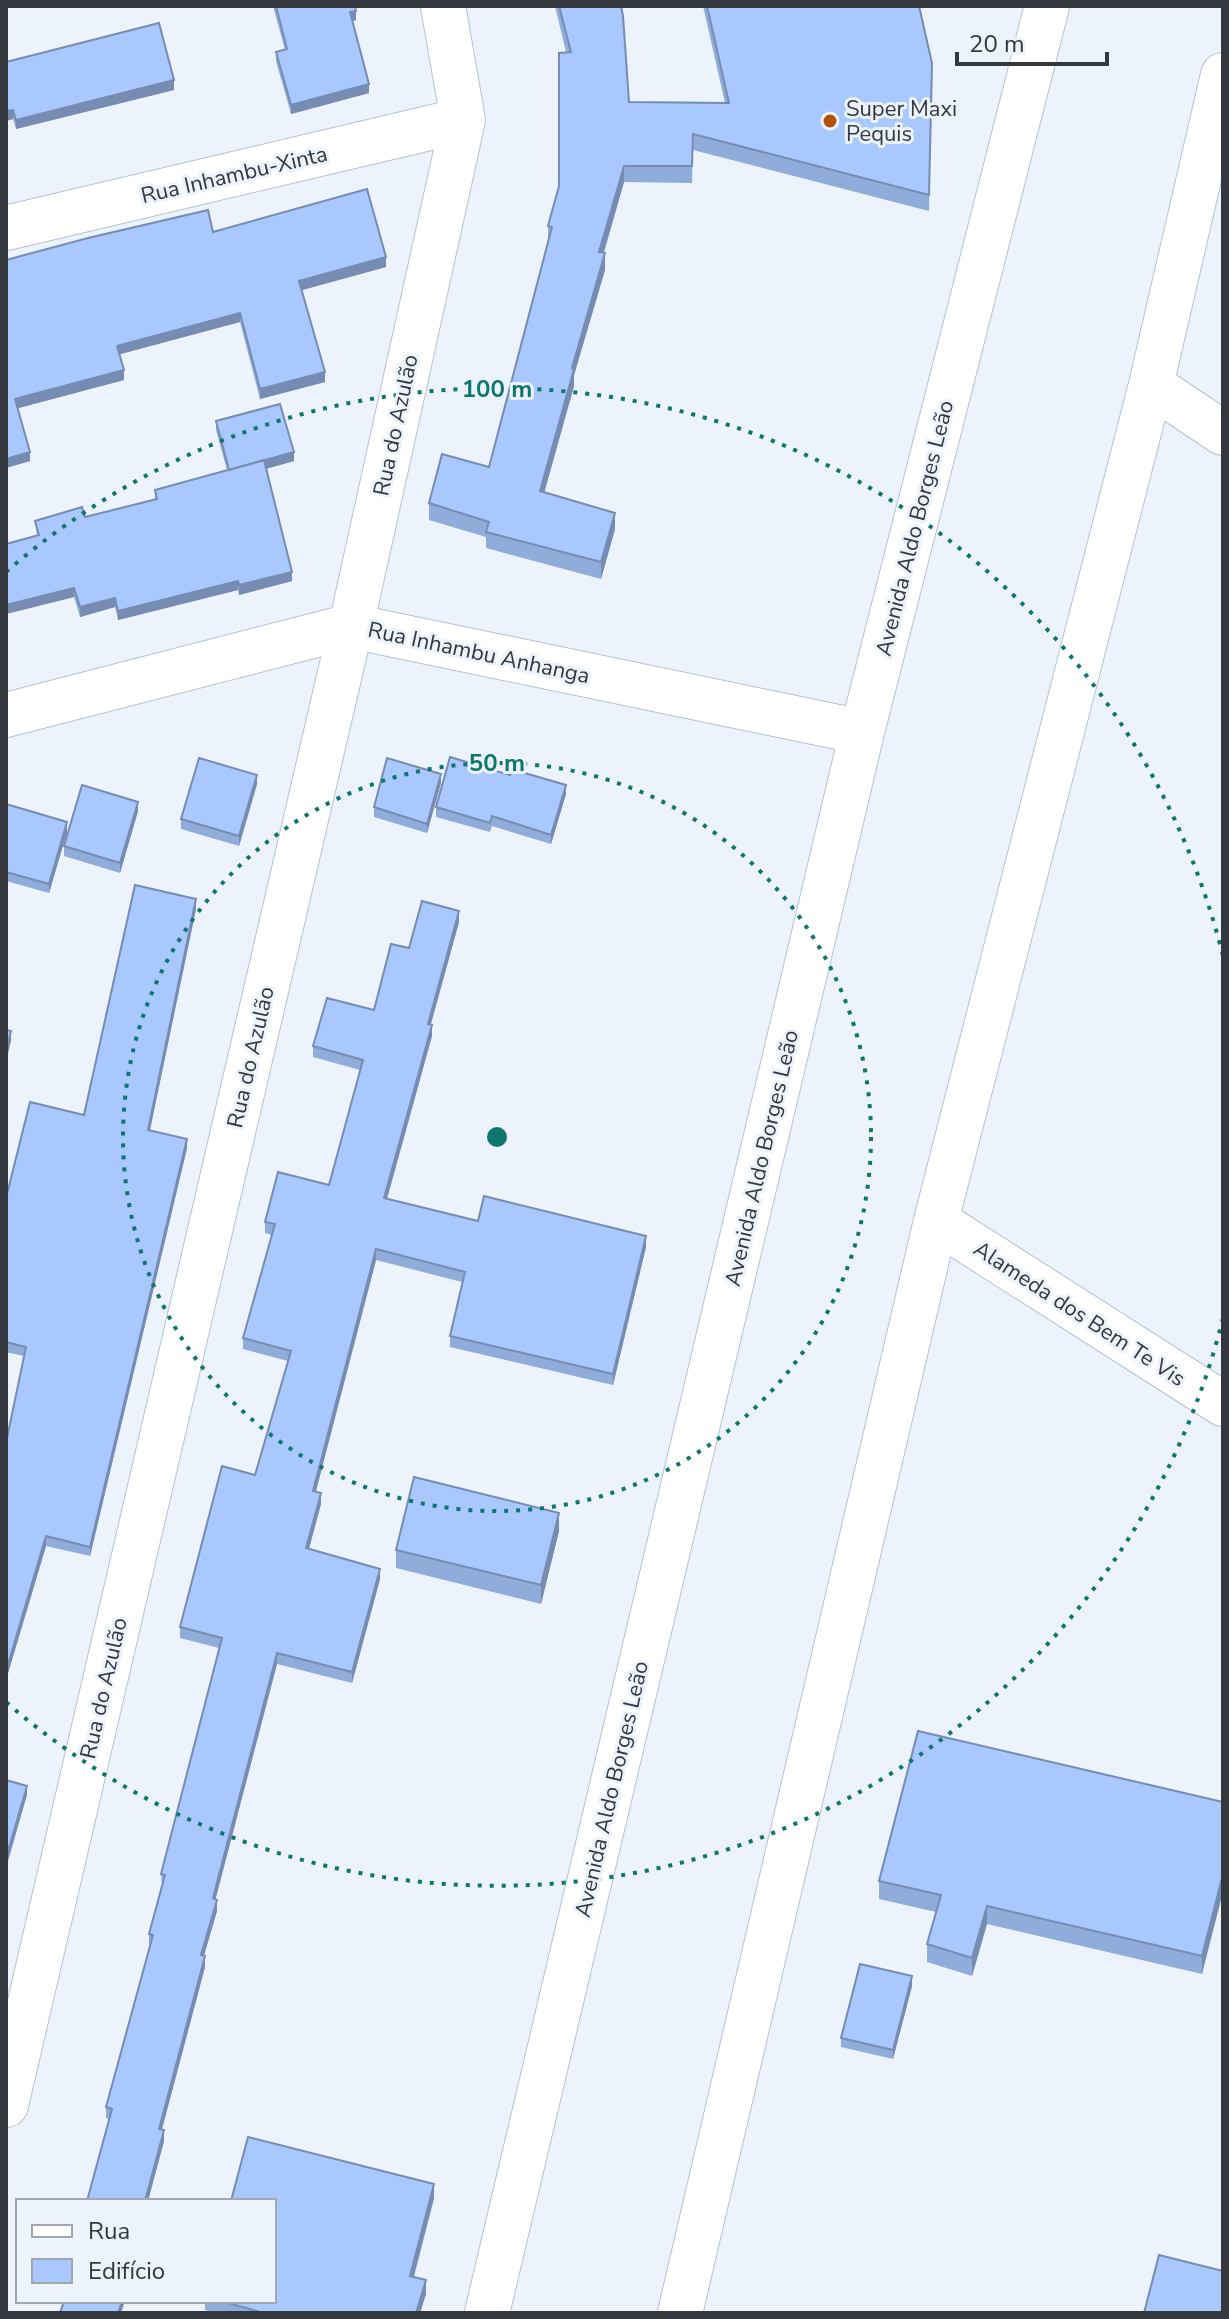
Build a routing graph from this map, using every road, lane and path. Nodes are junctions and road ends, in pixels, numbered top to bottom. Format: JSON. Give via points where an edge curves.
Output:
{"nodes":[{"id":1,"x":443,"y":6,"type":"edge"},
{"id":2,"x":1047,"y":6,"type":"edge"},
{"id":3,"x":1223,"y":75,"type":"edge"},
{"id":4,"x":463,"y":120,"type":"junction"},
{"id":5,"x":6,"y":228,"type":"edge"},
{"id":6,"x":1151,"y":385,"type":"junction"},
{"id":7,"x":1223,"y":433,"type":"edge"},
{"id":8,"x":351,"y":626,"type":"junction"},
{"id":9,"x":6,"y":715,"type":"edge"},
{"id":10,"x":862,"y":732,"type":"junction"},
{"id":11,"x":936,"y":1221,"type":"junction"},
{"id":12,"x":1223,"y":1404,"type":"edge"},
{"id":13,"x":6,"y":2105,"type":"edge"},
{"id":14,"x":487,"y":2313,"type":"edge"},
{"id":15,"x":680,"y":2313,"type":"edge"}],
"edges":[{"from":1,"to":4,"type":"street","name":"Rua do Azulão"},
{"from":2,"to":10,"type":"street","name":"Avenida Aldo Borges Leão"},
{"from":3,"to":6,"type":"street"},
{"from":4,"to":5,"type":"street","name":"Rua Inhambu-Xinta"},
{"from":4,"to":8,"type":"street","name":"Rua do Azulão"},
{"from":6,"to":7,"type":"street"},
{"from":6,"to":11,"type":"street"},
{"from":8,"to":9,"type":"street","name":"Rua Inhambu Anhanga"},
{"from":8,"to":10,"type":"street","name":"Rua Inhambu Anhanga"},
{"from":8,"to":13,"type":"street","name":"Rua do Azulão"},
{"from":10,"to":14,"type":"street","name":"Avenida Aldo Borges Leão"},
{"from":11,"to":12,"type":"street","name":"Alameda dos Bem Te Vis"},
{"from":11,"to":15,"type":"street"}]}
